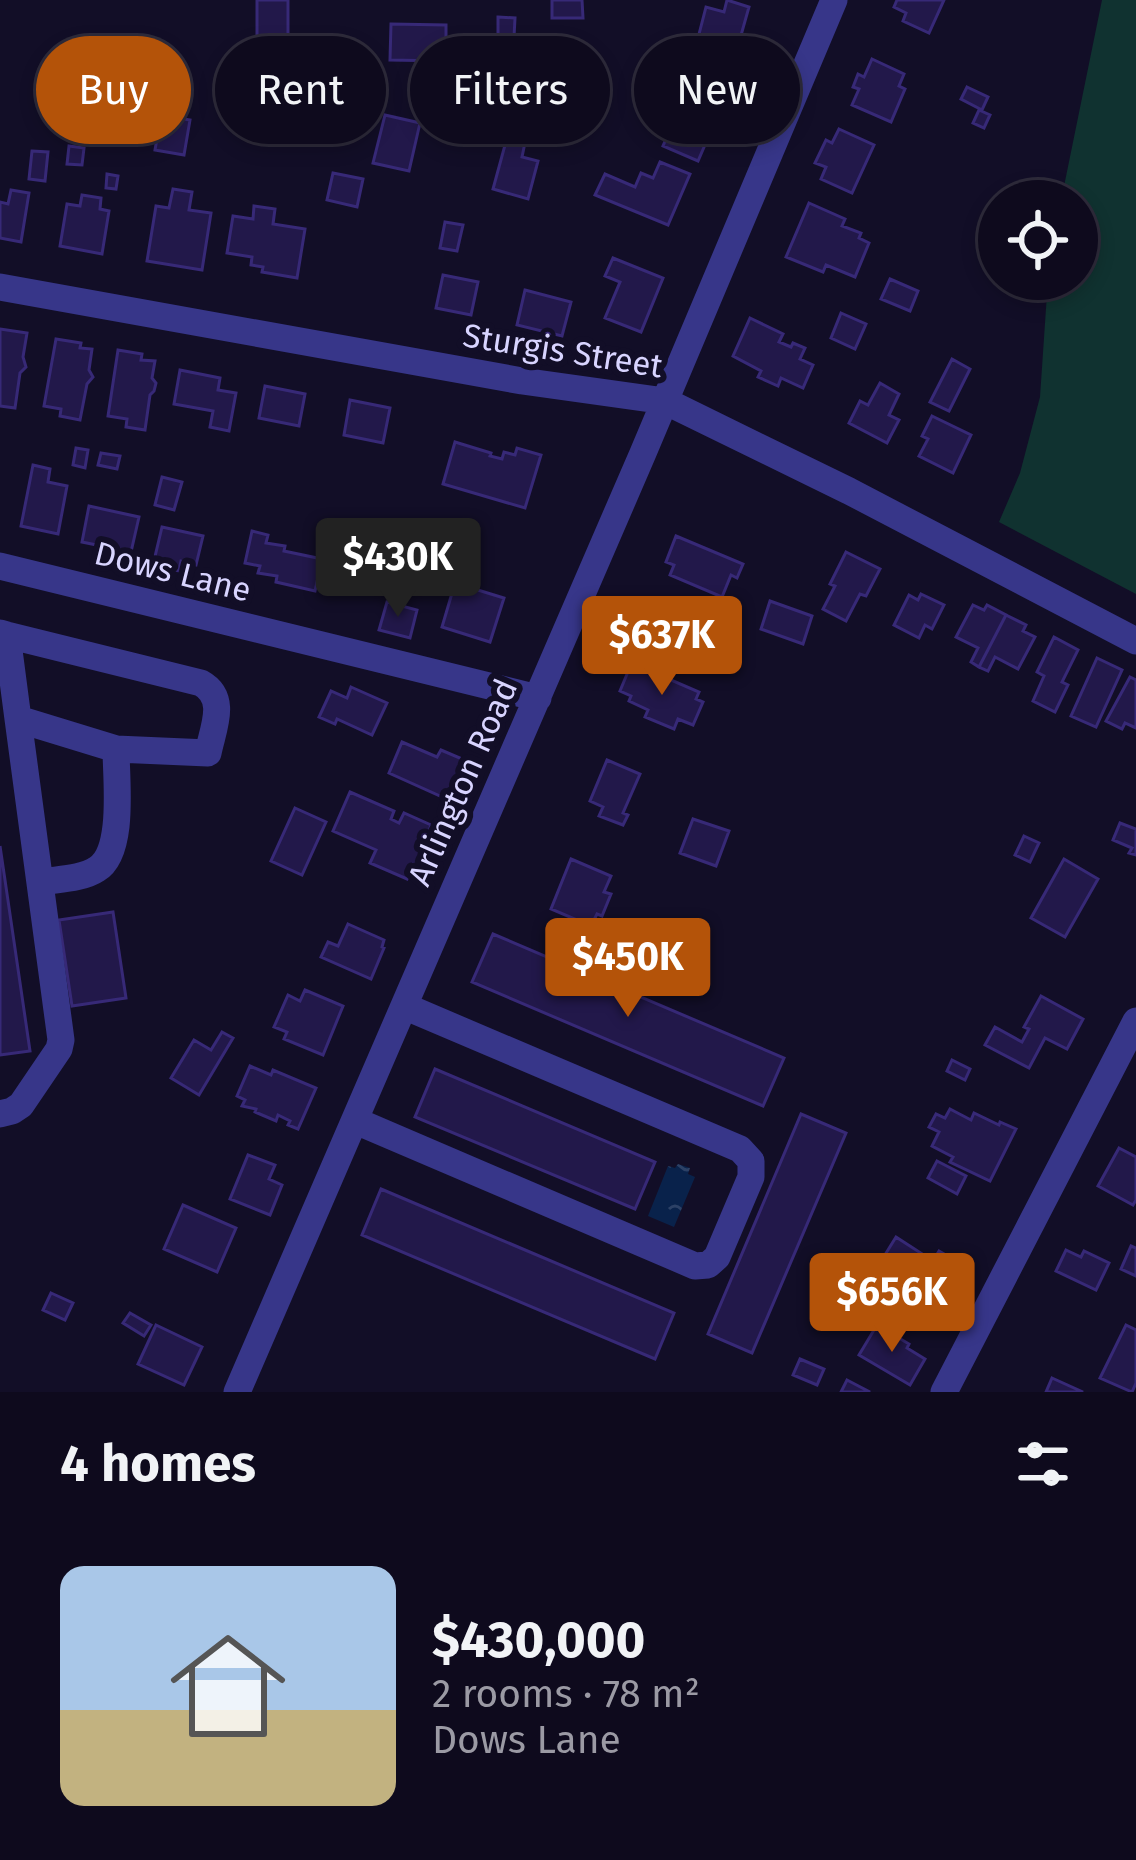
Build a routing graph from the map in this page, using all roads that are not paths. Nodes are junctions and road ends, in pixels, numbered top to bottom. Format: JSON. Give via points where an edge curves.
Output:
{"nodes":[{"id":1,"x":834,"y":0,"type":"edge"},
{"id":2,"x":0,"y":286,"type":"edge"},
{"id":3,"x":665,"y":401,"type":"junction"},
{"id":4,"x":0,"y":566,"type":"edge"},
{"id":5,"x":3,"y":634,"type":"edge"},
{"id":6,"x":1136,"y":640,"type":"edge"},
{"id":7,"x":6,"y":674,"type":"edge"},
{"id":8,"x":538,"y":698,"type":"junction"},
{"id":9,"x":19,"y":719,"type":"junction"},
{"id":10,"x":116,"y":749,"type":"junction"},
{"id":11,"x":41,"y":882,"type":"junction"},
{"id":12,"x":404,"y":1006,"type":"junction"},
{"id":13,"x":1136,"y":1021,"type":"edge"},
{"id":14,"x":0,"y":1114,"type":"edge"},
{"id":15,"x":356,"y":1121,"type":"junction"},
{"id":16,"x":237,"y":1392,"type":"edge"},
{"id":17,"x":944,"y":1392,"type":"edge"}],
"edges":[{"from":1,"to":3,"type":"street","name":"Arlington Road"},
{"from":2,"to":3,"type":"street","name":"Sturgis Street"},
{"from":3,"to":6,"type":"street","name":"Sturgis Street"},
{"from":3,"to":8,"type":"street","name":"Arlington Road"},
{"from":4,"to":8,"type":"street","name":"Dows Lane"},
{"from":5,"to":7,"type":"street"},
{"from":5,"to":10,"type":"street","via":[[201,683],[215,694],[208,753]]},
{"from":7,"to":9,"type":"street"},
{"from":8,"to":12,"type":"street","name":"Arlington Road"},
{"from":9,"to":10,"type":"street"},
{"from":9,"to":11,"type":"street"},
{"from":10,"to":11,"type":"street","via":[[111,854],[92,872]]},
{"from":11,"to":14,"type":"street","via":[[62,1040],[21,1105]]},
{"from":12,"to":15,"type":"street","name":"Arlington Road"},
{"from":12,"to":15,"type":"street","via":[[740,1149],[753,1169],[743,1196],[717,1258],[695,1266]]},
{"from":13,"to":17,"type":"street"},
{"from":15,"to":16,"type":"street","name":"Arlington Road"}]}
